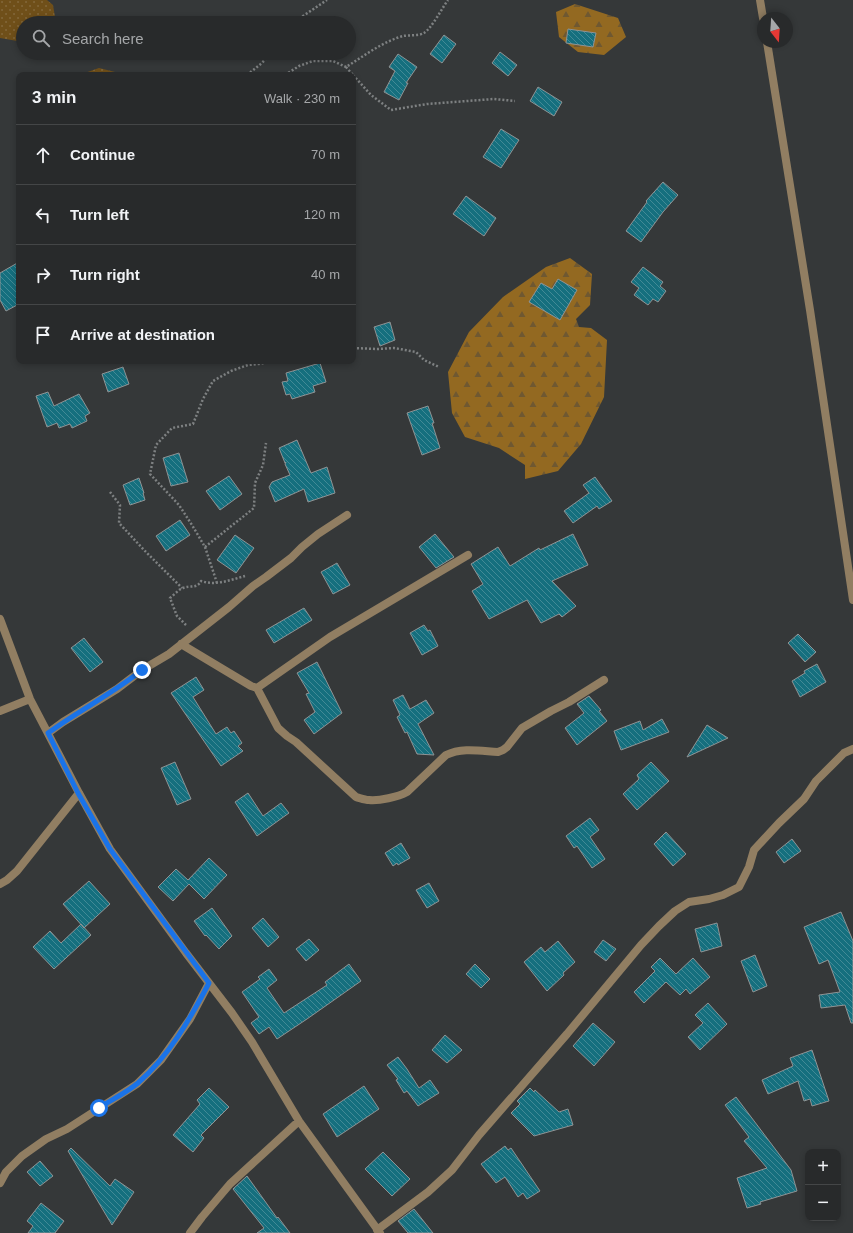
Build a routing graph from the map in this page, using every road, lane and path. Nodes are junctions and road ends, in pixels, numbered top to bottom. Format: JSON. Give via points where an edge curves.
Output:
{"nodes":[{"id":1,"x":327,"y":0,"type":"edge"},
{"id":2,"x":448,"y":0,"type":"edge"},
{"id":3,"x":760,"y":0,"type":"edge"},
{"id":4,"x":762,"y":12,"type":"edge"},
{"id":5,"x":303,"y":16,"type":"edge"},
{"id":6,"x":768,"y":48,"type":"edge"},
{"id":7,"x":265,"y":60,"type":"edge"},
{"id":8,"x":346,"y":67,"type":"junction"},
{"id":9,"x":251,"y":72,"type":"edge"},
{"id":10,"x":290,"y":72,"type":"edge"},
{"id":11,"x":350,"y":72,"type":"edge"},
{"id":12,"x":356,"y":78,"type":"edge"},
{"id":13,"x":515,"y":101,"type":"dead end"},
{"id":14,"x":356,"y":348,"type":"edge"},
{"id":15,"x":259,"y":364,"type":"edge"},
{"id":16,"x":439,"y":367,"type":"dead end"},
{"id":17,"x":266,"y":443,"type":"dead end"},
{"id":18,"x":110,"y":492,"type":"dead end"},
{"id":19,"x":347,"y":514,"type":"dead end"},
{"id":20,"x":205,"y":547,"type":"junction"},
{"id":21,"x":468,"y":555,"type":"dead end"},
{"id":22,"x":266,"y":577,"type":"junction"},
{"id":23,"x":217,"y":583,"type":"junction"},
{"id":24,"x":182,"y":588,"type":"junction"},
{"id":25,"x":853,"y":600,"type":"edge"},
{"id":26,"x":0,"y":619,"type":"edge"},
{"id":27,"x":194,"y":633,"type":"junction"},
{"id":28,"x":182,"y":644,"type":"junction"},
{"id":29,"x":604,"y":680,"type":"dead end"},
{"id":30,"x":257,"y":688,"type":"junction"},
{"id":31,"x":30,"y":699,"type":"junction"},
{"id":32,"x":0,"y":711,"type":"edge"},
{"id":33,"x":48,"y":733,"type":"junction"},
{"id":34,"x":853,"y":749,"type":"edge"},
{"id":35,"x":78,"y":793,"type":"junction"},
{"id":36,"x":0,"y":884,"type":"edge"},
{"id":37,"x":209,"y":983,"type":"junction"},
{"id":38,"x":299,"y":1121,"type":"junction"},
{"id":39,"x":0,"y":1183,"type":"edge"},
{"id":40,"x":379,"y":1231,"type":"edge"},
{"id":41,"x":190,"y":1233,"type":"edge"}],
"edges":[{"from":1,"to":5,"type":"path"},
{"from":2,"to":8,"type":"path","via":[[424,34],[403,36],[391,41]]},
{"from":3,"to":4,"type":"street"},
{"from":6,"to":25,"type":"street"},
{"from":7,"to":9,"type":"path"},
{"from":8,"to":10,"type":"path","via":[[333,61],[313,61]]},
{"from":8,"to":11,"type":"path"},
{"from":12,"to":13,"type":"path","via":[[371,95],[391,110],[427,104],[494,99]]},
{"from":14,"to":16,"type":"path","via":[[394,348],[416,352],[424,360]]},
{"from":15,"to":20,"type":"path","via":[[231,370],[213,381],[193,424],[172,428],[156,445],[150,474],[179,505]]},
{"from":17,"to":20,"type":"path","via":[[263,465],[255,482],[254,508]]},
{"from":18,"to":24,"type":"path","via":[[120,505],[119,523]]},
{"from":19,"to":22,"type":"street","via":[[318,534]]},
{"from":20,"to":23,"type":"path"},
{"from":21,"to":30,"type":"street","via":[[330,637]]},
{"from":22,"to":23,"type":"path","via":[[253,574]]},
{"from":22,"to":27,"type":"street"},
{"from":23,"to":24,"type":"path","via":[[201,581],[199,585]]},
{"from":24,"to":27,"type":"path","via":[[170,598],[177,616]]},
{"from":26,"to":31,"type":"street"},
{"from":27,"to":28,"type":"street"},
{"from":28,"to":30,"type":"street"},
{"from":28,"to":33,"type":"street"},
{"from":29,"to":30,"type":"street","via":[[522,728],[503,750],[454,752],[446,755],[401,796],[369,800],[356,796],[278,728]]},
{"from":31,"to":32,"type":"street"},
{"from":31,"to":33,"type":"street"},
{"from":33,"to":35,"type":"street"},
{"from":34,"to":40,"type":"street","via":[[844,753],[816,781],[804,799],[754,850],[749,867],[738,887],[723,895],[689,902],[664,921],[452,1170]]},
{"from":35,"to":36,"type":"street","via":[[17,871]]},
{"from":35,"to":37,"type":"street","via":[[110,849]]},
{"from":37,"to":38,"type":"street","via":[[252,1042]]},
{"from":37,"to":39,"type":"street","via":[[186,1025],[161,1060],[137,1084],[22,1156],[6,1172]]},
{"from":38,"to":40,"type":"street"},
{"from":38,"to":41,"type":"street","via":[[230,1184]]}]}
